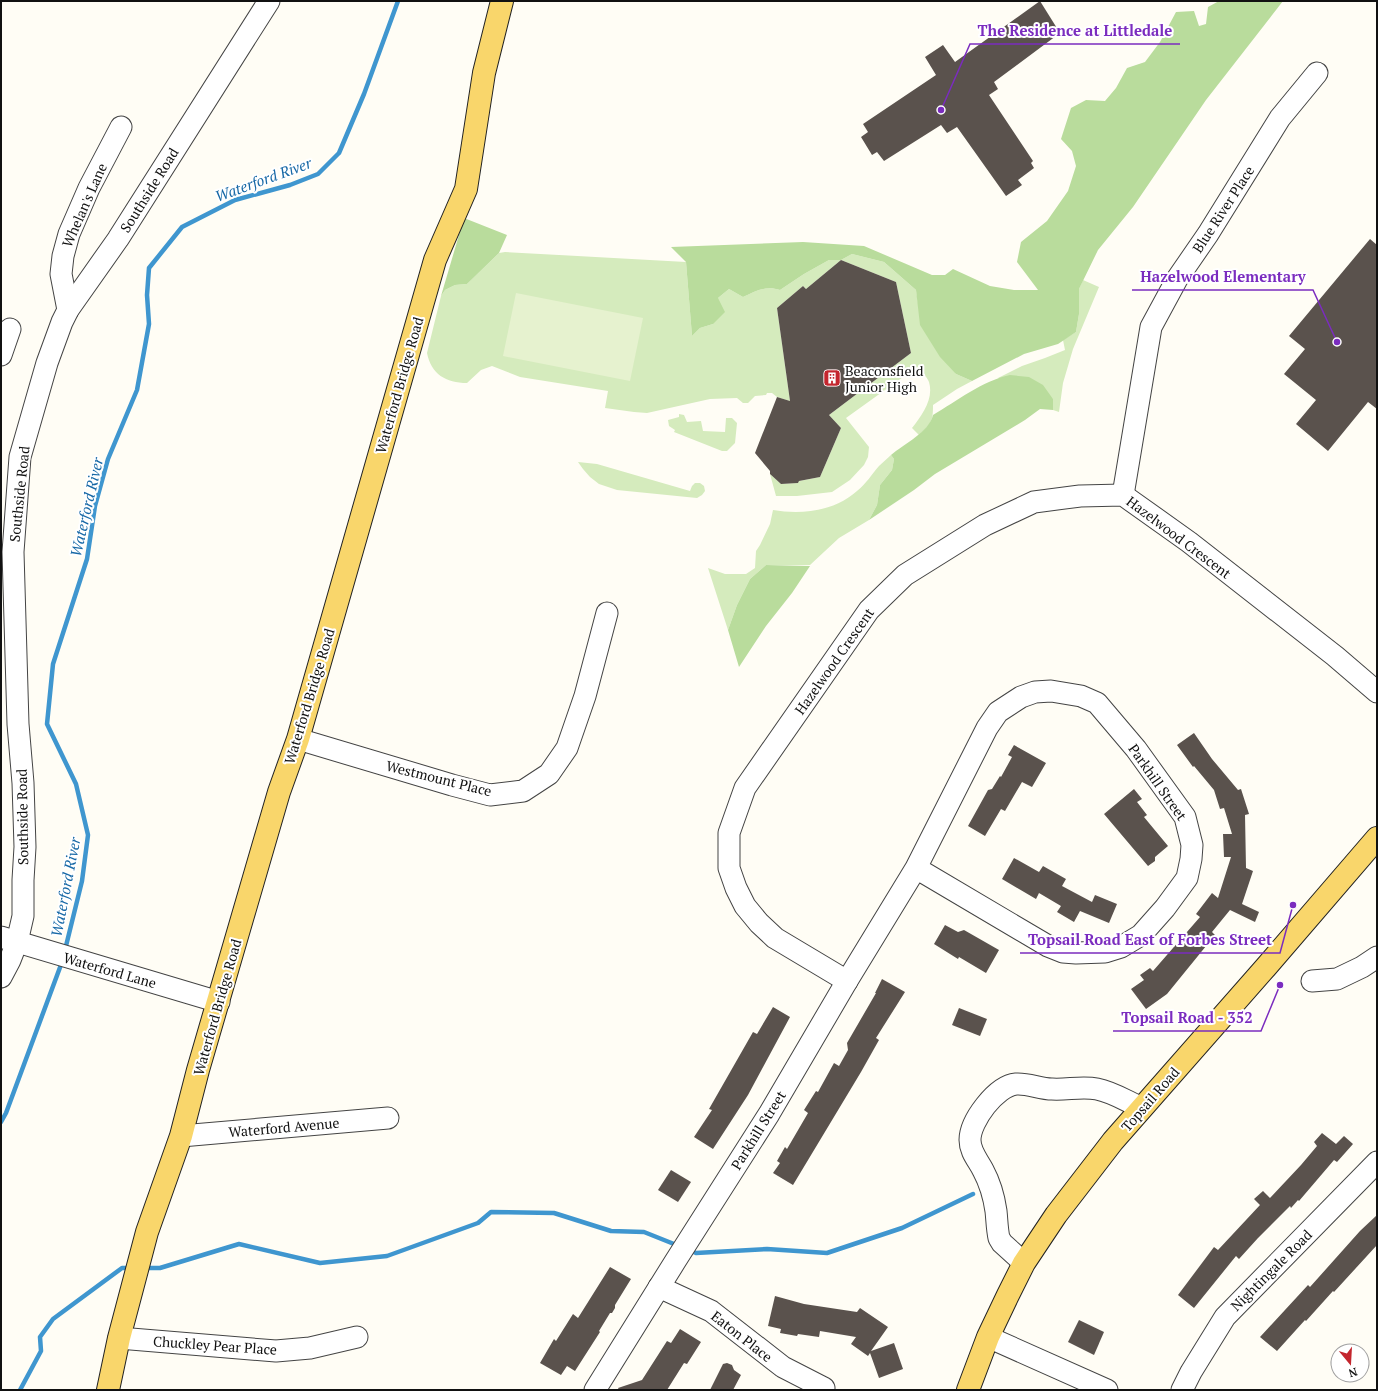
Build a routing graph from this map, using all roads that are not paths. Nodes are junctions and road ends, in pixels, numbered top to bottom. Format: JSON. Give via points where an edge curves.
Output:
{"nodes":[{"id":1,"x":269,"y":1,"type":"edge"},
{"id":2,"x":502,"y":1,"type":"edge"},
{"id":3,"x":1317,"y":73,"type":"dead end"},
{"id":4,"x":121,"y":127,"type":"dead end"},
{"id":5,"x":68,"y":310,"type":"junction"},
{"id":6,"x":10,"y":329,"type":"dead end"},
{"id":7,"x":1,"y":355,"type":"edge"},
{"id":8,"x":1123,"y":495,"type":"junction"},
{"id":9,"x":607,"y":613,"type":"dead end"},
{"id":10,"x":1377,"y":692,"type":"edge"},
{"id":11,"x":298,"y":739,"type":"junction"},
{"id":12,"x":1377,"y":838,"type":"edge"},
{"id":13,"x":916,"y":868,"type":"junction"},
{"id":14,"x":9,"y":940,"type":"edge"},
{"id":15,"x":1377,"y":958,"type":"edge"},
{"id":16,"x":1,"y":977,"type":"edge"},
{"id":17,"x":847,"y":981,"type":"junction"},
{"id":18,"x":1312,"y":981,"type":"dead end"},
{"id":19,"x":219,"y":1002,"type":"junction"},
{"id":20,"x":1142,"y":1108,"type":"junction"},
{"id":21,"x":388,"y":1118,"type":"dead end"},
{"id":22,"x":181,"y":1136,"type":"junction"},
{"id":23,"x":1377,"y":1162,"type":"edge"},
{"id":24,"x":1024,"y":1264,"type":"junction"},
{"id":25,"x":659,"y":1287,"type":"junction"},
{"id":26,"x":357,"y":1337,"type":"dead end"},
{"id":27,"x":988,"y":1337,"type":"junction"},
{"id":28,"x":119,"y":1338,"type":"junction"},
{"id":29,"x":824,"y":1388,"type":"dead end"},
{"id":30,"x":108,"y":1390,"type":"edge"},
{"id":31,"x":595,"y":1390,"type":"edge"},
{"id":32,"x":968,"y":1390,"type":"edge"},
{"id":33,"x":1107,"y":1390,"type":"edge"},
{"id":34,"x":1182,"y":1390,"type":"edge"}],
"edges":[{"from":1,"to":5,"type":"street","name":"Southside Road","via":[[118,239]]},
{"from":2,"to":11,"type":"main road","name":"Waterford Bridge Road","via":[[484,73],[466,190],[435,260]]},
{"from":3,"to":8,"type":"street","name":"Blue River Place","via":[[1280,118],[1177,279],[1151,327]]},
{"from":4,"to":5,"type":"street","name":"Whelan's Lane","via":[[89,188],[67,241],[62,274]]},
{"from":5,"to":14,"type":"street","name":"Southside Road","via":[[47,363],[20,457],[13,552],[25,847],[23,916]]},
{"from":6,"to":7,"type":"street"},
{"from":8,"to":10,"type":"street","name":"Hazelwood Crescent","via":[[1189,542]]},
{"from":8,"to":17,"type":"street","name":"Hazelwood Crescent","via":[[1080,496],[1034,502],[985,525],[905,575],[869,610],[745,788],[729,833],[729,868],[745,906],[775,938]]},
{"from":9,"to":11,"type":"street","name":"Westmount Place","via":[[585,696],[567,748],[549,774],[523,791],[490,794]]},
{"from":11,"to":19,"type":"main road","name":"Waterford Bridge Road","via":[[279,792]]},
{"from":12,"to":20,"type":"main road","name":"Topsail Road"},
{"from":13,"to":13,"type":"street","name":"Parkhill Street","via":[[987,728],[998,712],[1021,697],[1035,692],[1051,691],[1081,696],[1097,703],[1136,749],[1185,817],[1192,845],[1187,878],[1141,935],[1121,947],[1091,954],[1063,952],[1048,946]]},
{"from":13,"to":17,"type":"street","name":"Parkhill Street"},
{"from":14,"to":16,"type":"street","name":"Southside Road","via":[[10,960]]},
{"from":14,"to":19,"type":"street","name":"Waterford Lane"},
{"from":15,"to":18,"type":"street","via":[[1337,979]]},
{"from":17,"to":25,"type":"street","name":"Parkhill Street","via":[[769,1114]]},
{"from":19,"to":22,"type":"main road","name":"Waterford Bridge Road"},
{"from":20,"to":24,"type":"main road","name":"Topsail Road","via":[[1056,1215]]},
{"from":20,"to":24,"type":"street","via":[[1099,1089],[1050,1089],[1022,1084],[1006,1087],[988,1102],[972,1129],[971,1148],[992,1191],[999,1238]]},
{"from":21,"to":22,"type":"street","name":"Waterford Avenue"},
{"from":22,"to":28,"type":"main road","name":"Waterford Bridge Road","via":[[147,1232]]},
{"from":23,"to":34,"type":"street","name":"Nightingale Road","via":[[1224,1317]]},
{"from":24,"to":27,"type":"main road","name":"Topsail Road"},
{"from":25,"to":29,"type":"street","name":"Eaton Place","via":[[711,1311],[782,1367]]},
{"from":25,"to":31,"type":"street","name":"Parkhill Street"},
{"from":26,"to":28,"type":"street","name":"Chuckley Pear Place","via":[[310,1348],[276,1351]]},
{"from":27,"to":32,"type":"main road","name":"Topsail Road"},
{"from":27,"to":33,"type":"street"},
{"from":28,"to":30,"type":"main road","name":"Waterford Bridge Road"}]}
